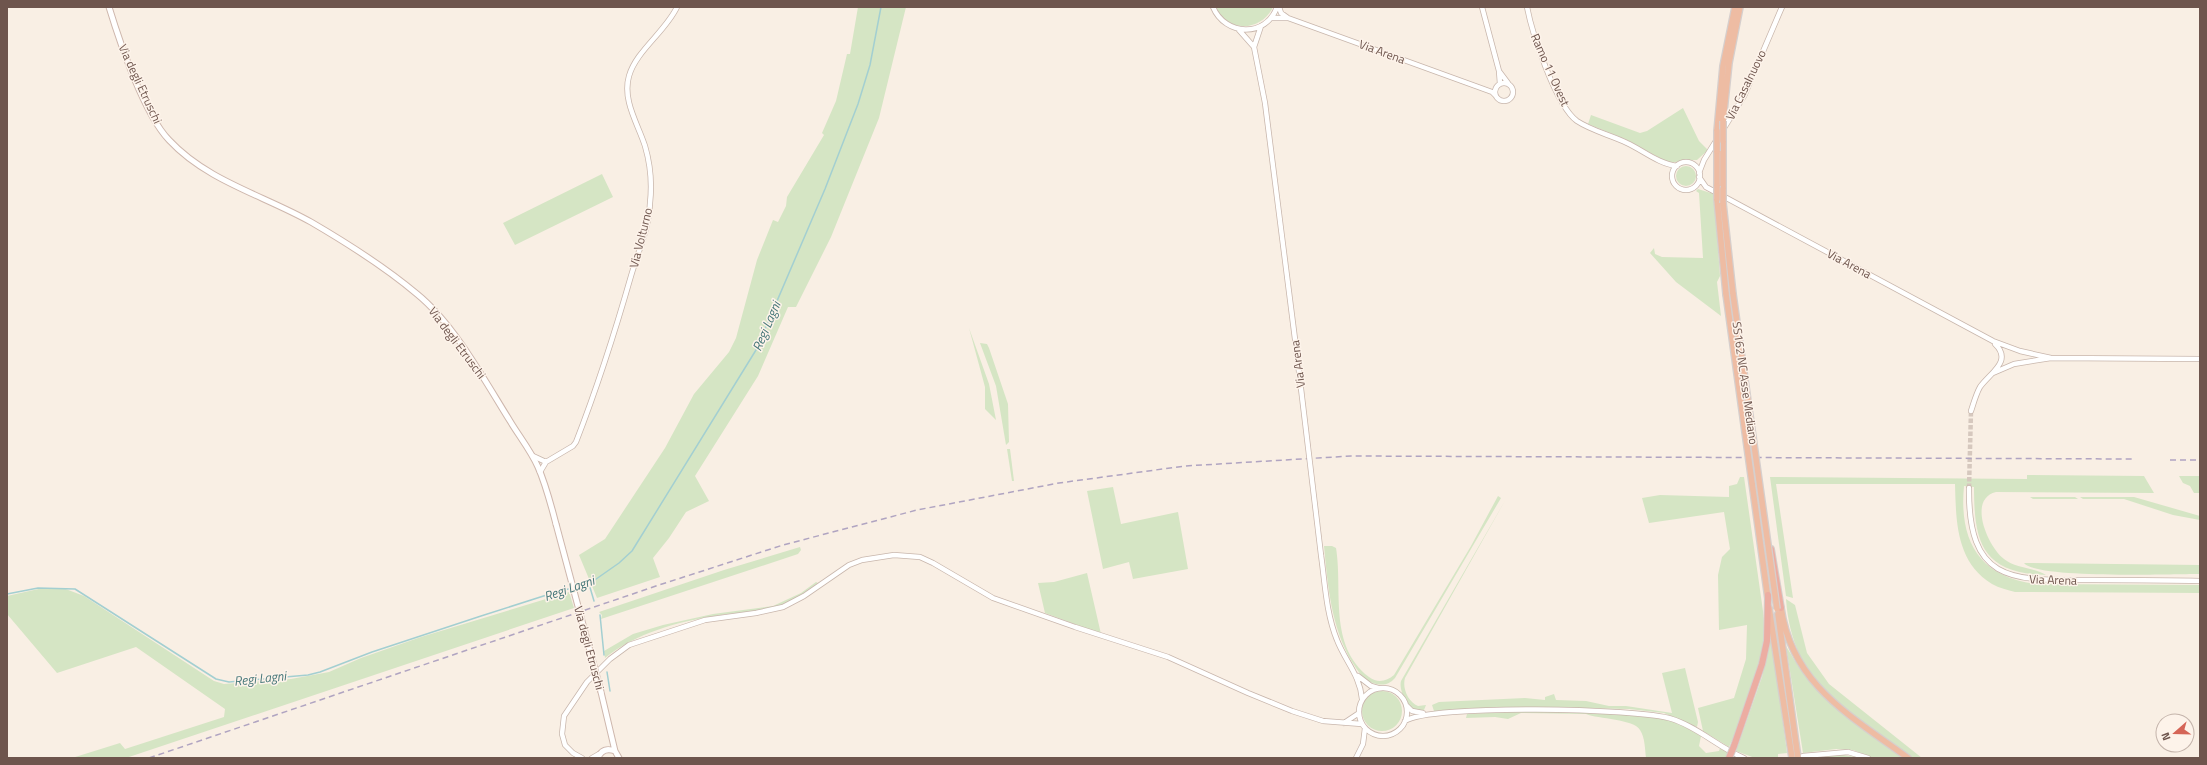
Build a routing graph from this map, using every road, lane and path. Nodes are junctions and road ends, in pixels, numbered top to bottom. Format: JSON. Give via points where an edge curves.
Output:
{"nodes":[{"id":1,"x":109,"y":7,"type":"edge"},
{"id":2,"x":677,"y":7,"type":"edge"},
{"id":3,"x":1213,"y":7,"type":"edge"},
{"id":4,"x":1278,"y":7,"type":"edge"},
{"id":5,"x":1482,"y":7,"type":"edge"},
{"id":6,"x":1527,"y":7,"type":"edge"},
{"id":7,"x":1735,"y":7,"type":"edge"},
{"id":8,"x":1740,"y":7,"type":"edge"},
{"id":9,"x":1782,"y":7,"type":"edge"},
{"id":10,"x":1271,"y":18,"type":"junction"},
{"id":11,"x":1288,"y":18,"type":"junction"},
{"id":12,"x":1261,"y":26,"type":"junction"},
{"id":13,"x":1239,"y":30,"type":"junction"},
{"id":14,"x":1254,"y":47,"type":"junction"},
{"id":15,"x":1499,"y":71,"type":"junction"},
{"id":16,"x":1499,"y":84,"type":"junction"},
{"id":17,"x":1509,"y":84,"type":"junction"},
{"id":18,"x":1476,"y":86,"type":"junction"},
{"id":19,"x":1496,"y":96,"type":"junction"},
{"id":20,"x":1704,"y":160,"type":"junction"},
{"id":21,"x":1664,"y":164,"type":"junction"},
{"id":22,"x":1691,"y":164,"type":"junction"},
{"id":23,"x":1677,"y":166,"type":"junction"},
{"id":24,"x":1672,"y":174,"type":"junction"},
{"id":25,"x":1699,"y":175,"type":"junction"},
{"id":26,"x":1706,"y":187,"type":"junction"},
{"id":27,"x":1693,"y":188,"type":"junction"},
{"id":28,"x":1992,"y":341,"type":"junction"},
{"id":29,"x":2052,"y":358,"type":"junction"},
{"id":30,"x":2200,"y":359,"type":"edge"},
{"id":31,"x":1993,"y":373,"type":"junction"},
{"id":32,"x":1971,"y":411,"type":"tunnel mouth"},
{"id":33,"x":532,"y":456,"type":"junction"},
{"id":34,"x":544,"y":462,"type":"junction"},
{"id":35,"x":537,"y":465,"type":"junction"},
{"id":36,"x":540,"y":472,"type":"junction"},
{"id":37,"x":1969,"y":488,"type":"tunnel mouth"},
{"id":38,"x":1766,"y":530,"type":"joint"},
{"id":39,"x":2200,"y":581,"type":"edge"},
{"id":40,"x":1768,"y":596,"type":"joint"},
{"id":41,"x":1779,"y":608,"type":"junction"},
{"id":42,"x":1769,"y":611,"type":"junction"},
{"id":43,"x":1358,"y":676,"type":"junction"},
{"id":44,"x":1378,"y":688,"type":"junction"},
{"id":45,"x":1362,"y":699,"type":"junction"},
{"id":46,"x":1406,"y":704,"type":"junction"},
{"id":47,"x":1359,"y":713,"type":"junction"},
{"id":48,"x":1430,"y":714,"type":"junction"},
{"id":49,"x":1405,"y":721,"type":"junction"},
{"id":50,"x":1344,"y":723,"type":"junction"},
{"id":51,"x":1364,"y":726,"type":"junction"},
{"id":52,"x":1376,"y":735,"type":"junction"},
{"id":53,"x":612,"y":740,"type":"junction"},
{"id":54,"x":1363,"y":744,"type":"junction"},
{"id":55,"x":608,"y":749,"type":"junction"},
{"id":56,"x":615,"y":751,"type":"junction"},
{"id":57,"x":598,"y":756,"type":"edge"},
{"id":58,"x":1801,"y":757,"type":"edge"},
{"id":59,"x":582,"y":758,"type":"edge"},
{"id":60,"x":592,"y":758,"type":"edge"},
{"id":61,"x":619,"y":758,"type":"edge"},
{"id":62,"x":1356,"y":758,"type":"edge"},
{"id":63,"x":1729,"y":758,"type":"edge"},
{"id":64,"x":1744,"y":758,"type":"edge"},
{"id":65,"x":1792,"y":758,"type":"edge"},
{"id":66,"x":1868,"y":758,"type":"edge"},
{"id":67,"x":1908,"y":758,"type":"edge"}],
"edges":[{"from":1,"to":33,"type":"main road","name":"Via degli Etruschi","via":[[145,99],[155,120],[170,141],[199,166],[310,222],[418,295],[456,338]]},
{"from":2,"to":34,"type":"street","name":"Via Volturno","via":[[672,18],[648,46],[630,75],[627,86],[628,99],[645,148],[650,203],[647,223],[617,324],[576,442]]},
{"from":3,"to":13,"type":"street","via":[[1224,22]]},
{"from":4,"to":10,"type":"street"},
{"from":4,"to":11,"type":"street","name":"Via Arena"},
{"from":5,"to":15,"type":"street"},
{"from":6,"to":21,"type":"street","name":"Ramo 11 Ovest","via":[[1534,36],[1569,113],[1586,126],[1622,140]]},
{"from":7,"to":40,"type":"highway","name":"SS162 NC Asse Mediano","bridge":true,"via":[[1723,66],[1717,132],[1717,200],[1726,294]]},
{"from":8,"to":38,"type":"highway","name":"SS162 NC Asse Mediano","bridge":true,"via":[[1729,63],[1723,121],[1723,203]]},
{"from":9,"to":20,"type":"street","name":"Via Casalnuovo","via":[[1744,96]]},
{"from":10,"to":11,"type":"street","name":"Via Arena"},
{"from":10,"to":12,"type":"street"},
{"from":11,"to":18,"type":"street","name":"Via Arena"},
{"from":12,"to":13,"type":"street"},
{"from":12,"to":14,"type":"street","name":"Via Arena"},
{"from":13,"to":14,"type":"street"},
{"from":14,"to":43,"type":"street","name":"Via Arena","bridge":true,"via":[[1270,136],[1331,624],[1343,653]]},
{"from":15,"to":16,"type":"street"},
{"from":15,"to":17,"type":"street"},
{"from":16,"to":17,"type":"street","name":"Via Arena"},
{"from":16,"to":18,"type":"street","name":"Via Arena","via":[[1488,88]]},
{"from":16,"to":19,"type":"street","via":[[1495,90]]},
{"from":17,"to":19,"type":"street","via":[[1513,92],[1510,98],[1502,101]]},
{"from":18,"to":19,"type":"street","name":"Via Arena"},
{"from":20,"to":22,"type":"street"},
{"from":20,"to":25,"type":"street","name":"Via Casalnuovo"},
{"from":21,"to":23,"type":"street"},
{"from":21,"to":24,"type":"street"},
{"from":22,"to":23,"type":"street"},
{"from":22,"to":25,"type":"street"},
{"from":23,"to":24,"type":"street"},
{"from":24,"to":27,"type":"street","via":[[1678,188]]},
{"from":25,"to":26,"type":"street","name":"Via Arena"},
{"from":25,"to":27,"type":"street"},
{"from":26,"to":27,"type":"street"},
{"from":26,"to":28,"type":"street","name":"Via Arena"},
{"from":28,"to":29,"type":"street","name":"Via Arena"},
{"from":28,"to":31,"type":"street","name":"Via Arena","via":[[2000,348],[2002,357]]},
{"from":29,"to":30,"type":"street","name":"Via Arena"},
{"from":29,"to":31,"type":"street","name":"Via Arena","via":[[2014,364]]},
{"from":31,"to":32,"type":"street","name":"Via Arena","via":[[1980,387]]},
{"from":33,"to":34,"type":"street"},
{"from":33,"to":35,"type":"main road","name":"Via degli Etruschi"},
{"from":34,"to":35,"type":"street","name":"Via Volturno"},
{"from":34,"to":36,"type":"street"},
{"from":35,"to":36,"type":"main road","name":"Via degli Etruschi"},
{"from":36,"to":53,"type":"main road","name":"Via degli Etruschi","bridge":true},
{"from":37,"to":39,"type":"street","name":"Via Arena","via":[[1970,520],[1977,545],[1990,562],[2012,576],[2046,581]]},
{"from":38,"to":41,"type":"highway","bridge":true},
{"from":40,"to":42,"type":"highway"},
{"from":41,"to":58,"type":"highway"},
{"from":41,"to":67,"type":"highway","via":[[1790,644],[1804,672],[1828,698]]},
{"from":42,"to":63,"type":"highway","bridge":true,"via":[[1762,664]]},
{"from":42,"to":65,"type":"highway"},
{"from":43,"to":44,"type":"street","name":"Via Arena"},
{"from":43,"to":45,"type":"street","name":"Via Arena"},
{"from":44,"to":45,"type":"street","via":[[1371,690]]},
{"from":44,"to":46,"type":"street","via":[[1388,688],[1397,692]]},
{"from":45,"to":47,"type":"street"},
{"from":46,"to":48,"type":"street","via":[[1415,712]]},
{"from":46,"to":49,"type":"street"},
{"from":47,"to":50,"type":"street"},
{"from":47,"to":51,"type":"street"},
{"from":48,"to":49,"type":"street","via":[[1414,716]]},
{"from":48,"to":64,"type":"street","via":[[1522,709],[1647,713],[1683,723]]},
{"from":49,"to":52,"type":"street","via":[[1393,733],[1385,736]]},
{"from":50,"to":51,"type":"street"},
{"from":50,"to":59,"type":"street","via":[[1323,721],[1292,711],[1248,694],[1168,656],[1075,628],[993,598],[920,557],[894,555],[862,560],[850,565],[783,607],[705,620],[629,645],[610,659],[587,682],[564,716],[563,740],[570,751]]},
{"from":51,"to":52,"type":"street"},
{"from":51,"to":54,"type":"street"},
{"from":52,"to":54,"type":"street"},
{"from":53,"to":55,"type":"main road"},
{"from":53,"to":56,"type":"main road","name":"Via degli Etruschi"},
{"from":54,"to":62,"type":"street"},
{"from":55,"to":56,"type":"main road"},
{"from":55,"to":57,"type":"main road"},
{"from":56,"to":61,"type":"main road","name":"Via degli Etruschi"},
{"from":57,"to":60,"type":"street"},
{"from":58,"to":66,"type":"street","via":[[1848,752]]}]}
